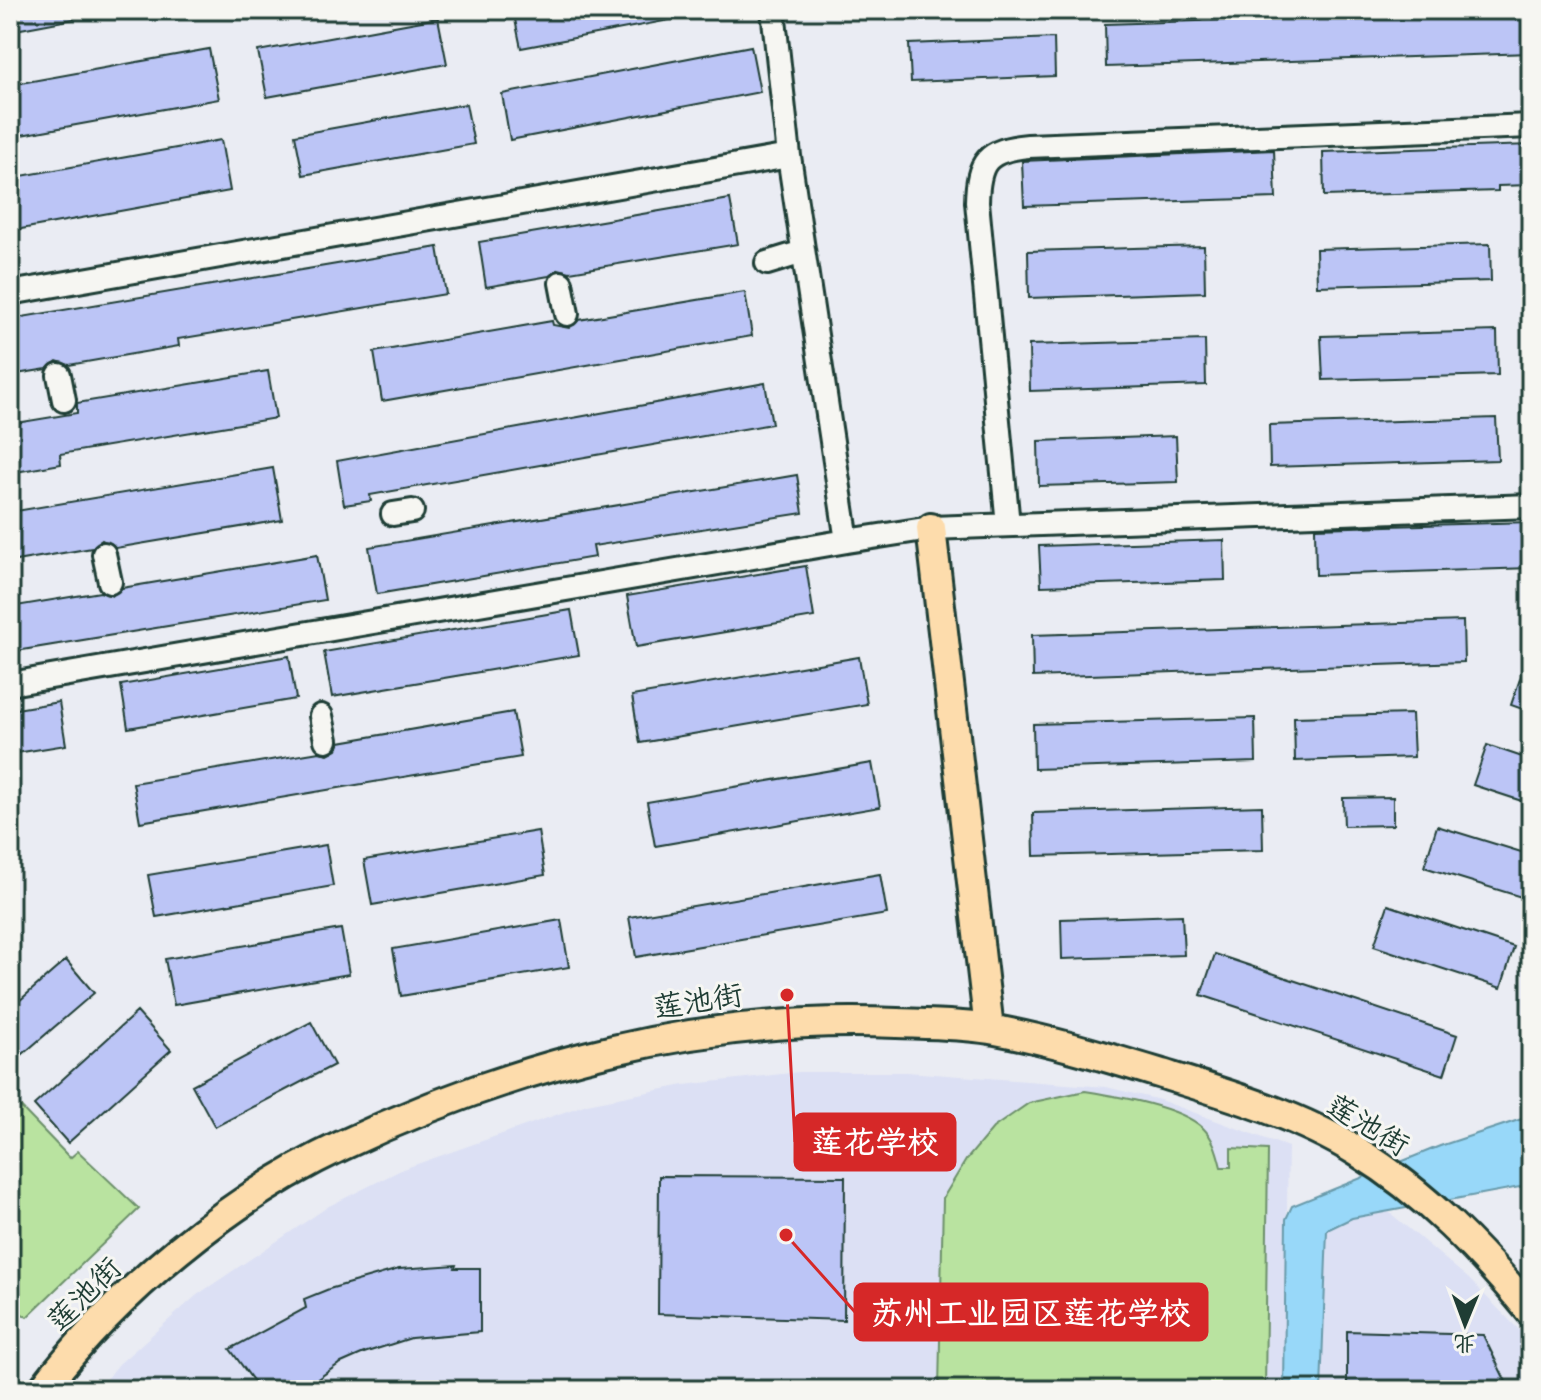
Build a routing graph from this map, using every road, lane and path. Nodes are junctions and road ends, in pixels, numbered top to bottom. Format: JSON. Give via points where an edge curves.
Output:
{"nodes":[{"id":1,"x":773,"y":10,"type":"edge"},
{"id":2,"x":1531,"y":126,"type":"edge"},
{"id":3,"x":789,"y":156,"type":"junction"},
{"id":4,"x":803,"y":252,"type":"junction"},
{"id":5,"x":767,"y":263,"type":"dead end"},
{"id":6,"x":561,"y":283,"type":"dead end"},
{"id":7,"x":10,"y":293,"type":"edge"},
{"id":8,"x":567,"y":314,"type":"dead end"},
{"id":9,"x":59,"y":375,"type":"dead end"},
{"id":10,"x":64,"y":400,"type":"dead end"},
{"id":11,"x":1531,"y":506,"type":"edge"},
{"id":12,"x":1008,"y":525,"type":"junction"},
{"id":13,"x":931,"y":528,"type":"junction"},
{"id":14,"x":847,"y":541,"type":"junction"},
{"id":15,"x":104,"y":554,"type":"dead end"},
{"id":16,"x":110,"y":582,"type":"dead end"},
{"id":17,"x":10,"y":684,"type":"edge"},
{"id":18,"x":321,"y":716,"type":"dead end"},
{"id":19,"x":326,"y":740,"type":"dead end"},
{"id":20,"x":989,"y":1029,"type":"junction"},
{"id":21,"x":1531,"y":1312,"type":"edge"},
{"id":22,"x":42,"y":1390,"type":"edge"}],
"edges":[{"from":1,"to":3,"type":"street"},
{"from":2,"to":12,"type":"street","via":[[1028,146],[990,155],[979,173],[977,202]]},
{"from":3,"to":4,"type":"street"},
{"from":3,"to":7,"type":"street"},
{"from":4,"to":5,"type":"street"},
{"from":4,"to":14,"type":"street"},
{"from":6,"to":8,"type":"street"},
{"from":9,"to":10,"type":"street"},
{"from":11,"to":12,"type":"street"},
{"from":12,"to":13,"type":"street"},
{"from":13,"to":14,"type":"street"},
{"from":13,"to":20,"type":"main road"},
{"from":14,"to":17,"type":"street"},
{"from":15,"to":16,"type":"street"},
{"from":18,"to":19,"type":"street"},
{"from":20,"to":21,"type":"main road","name":"莲池街","via":[[1194,1084],[1363,1154],[1442,1216]]},
{"from":20,"to":22,"type":"main road","name":"莲池街","via":[[840,1020],[722,1030],[554,1063],[441,1104],[339,1147],[186,1245],[70,1353]]}]}
